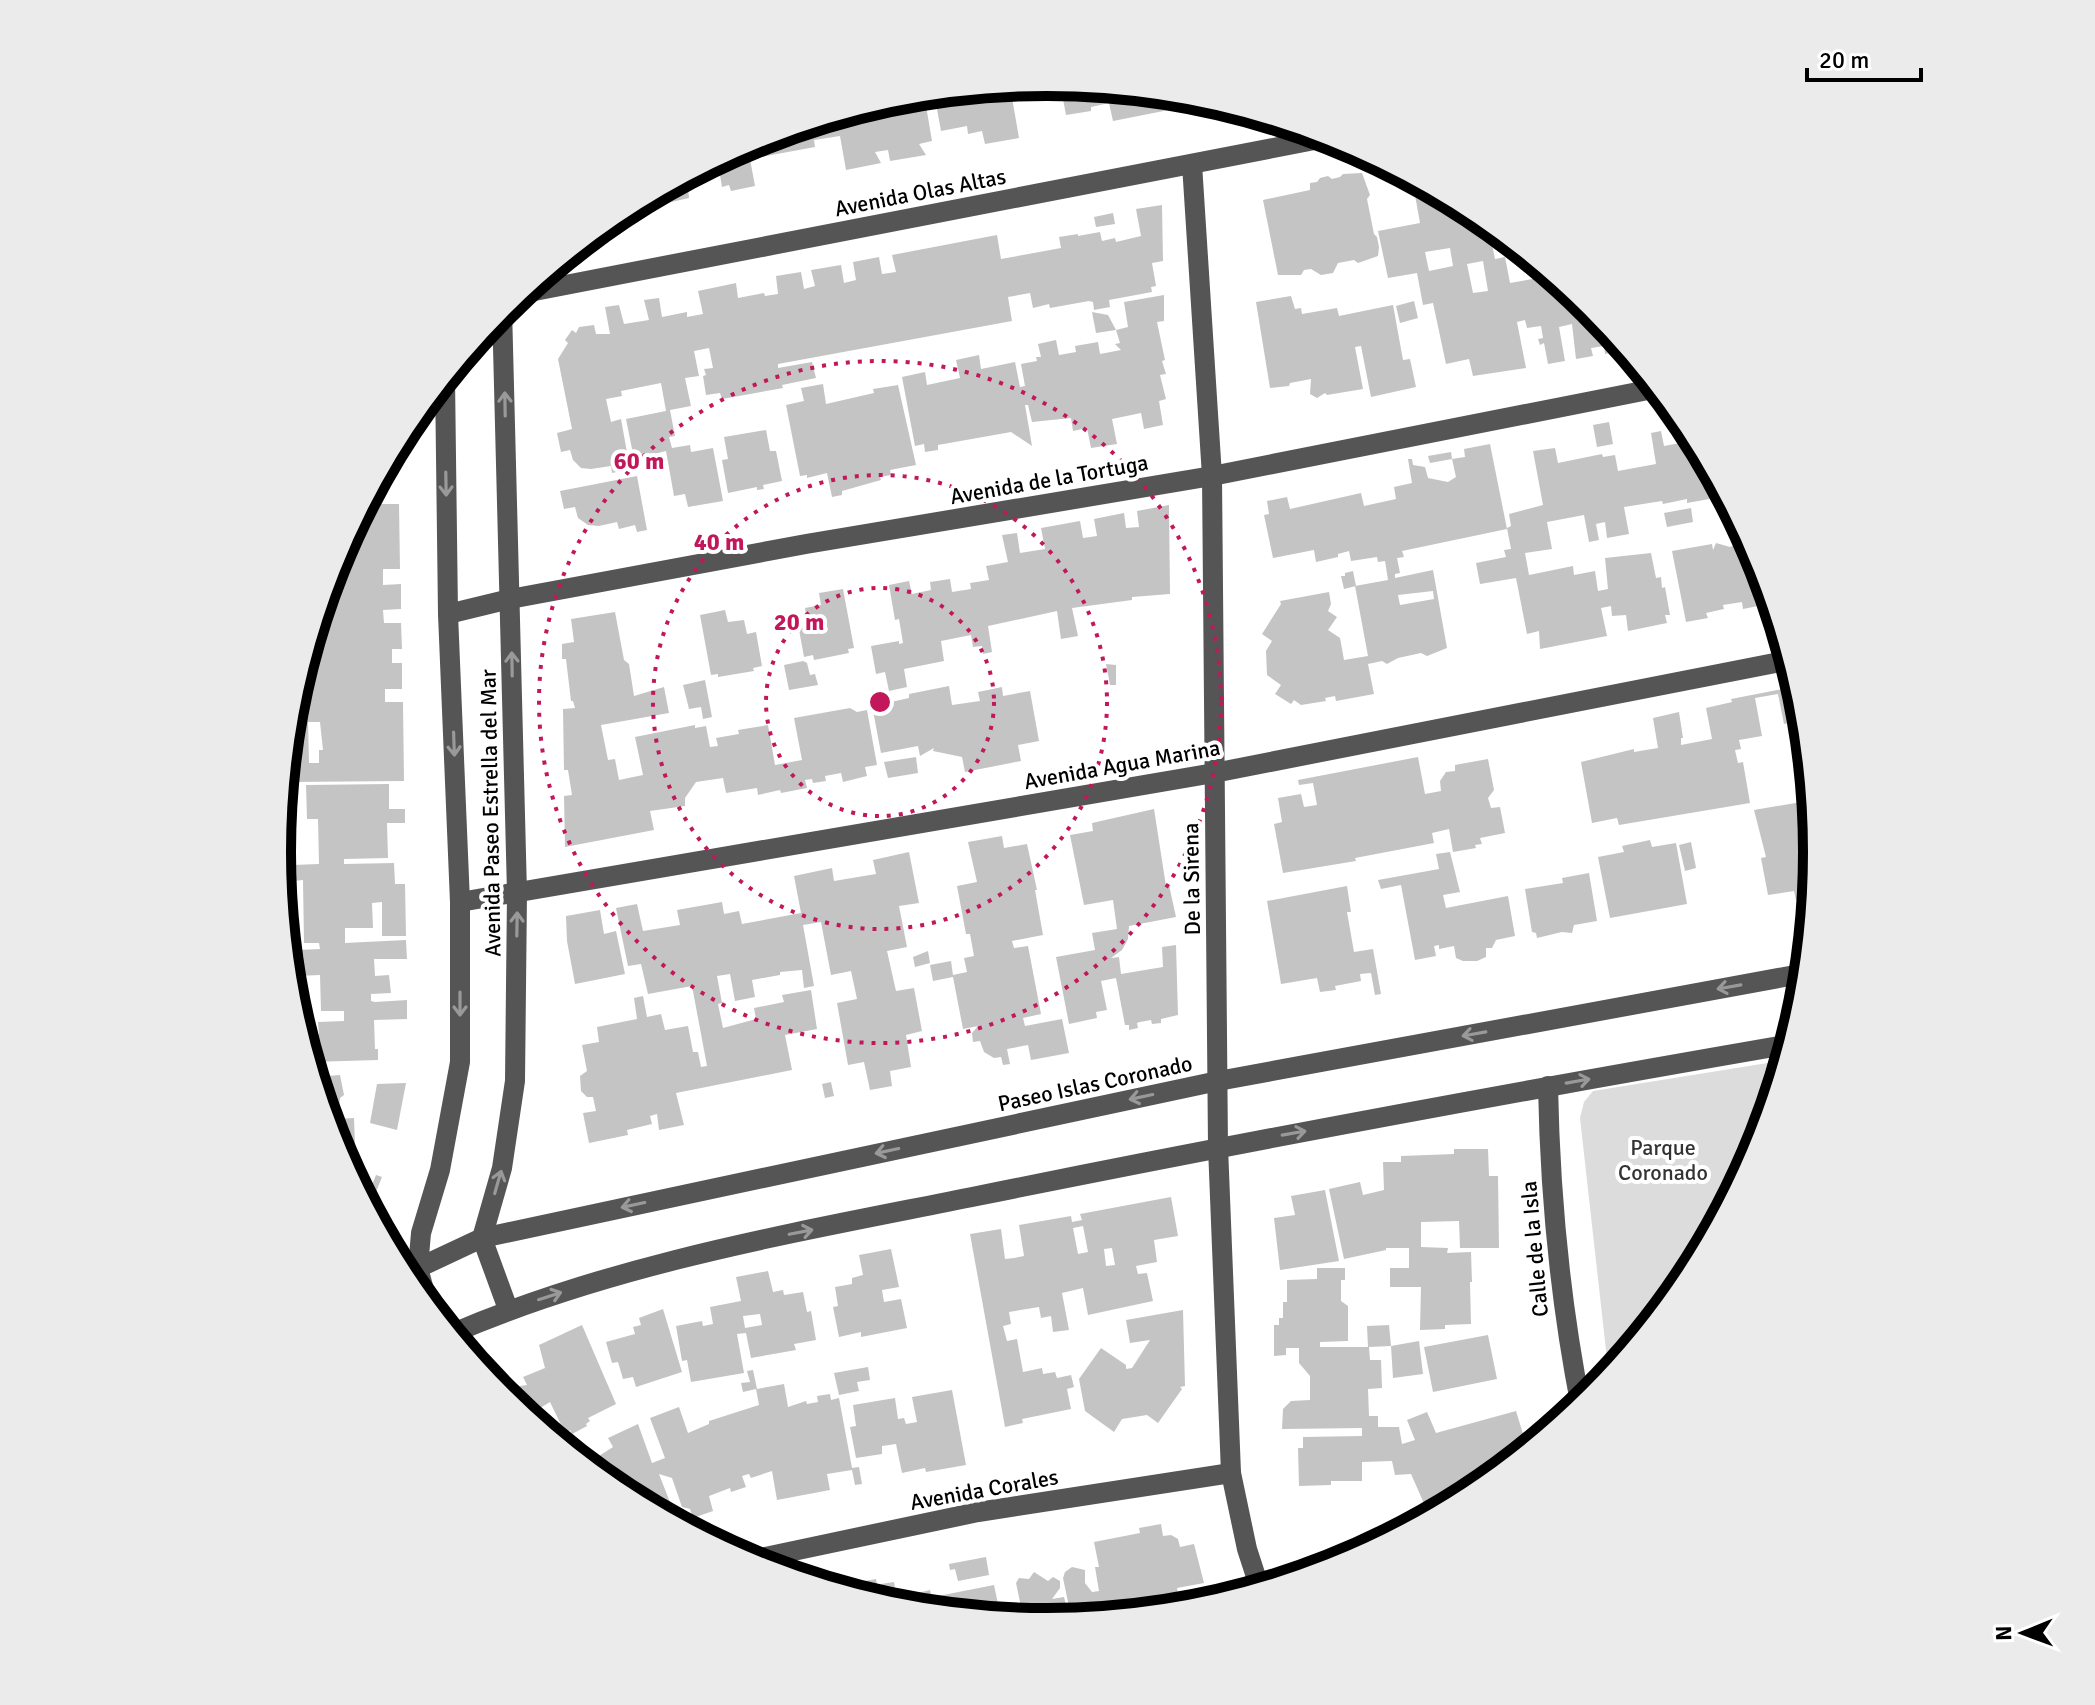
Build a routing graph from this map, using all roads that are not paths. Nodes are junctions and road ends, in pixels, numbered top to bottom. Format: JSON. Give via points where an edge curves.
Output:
{"nodes":[{"id":1,"x":1306,"y":142,"type":"edge"},
{"id":2,"x":1192,"y":164,"type":"junction"},
{"id":3,"x":543,"y":289,"type":"edge"},
{"id":4,"x":503,"y":329,"type":"edge"},
{"id":5,"x":1647,"y":390,"type":"edge"},
{"id":6,"x":445,"y":394,"type":"edge"},
{"id":7,"x":1212,"y":476,"type":"junction"},
{"id":8,"x":510,"y":599,"type":"junction"},
{"id":9,"x":448,"y":614,"type":"junction"},
{"id":10,"x":1779,"y":662,"type":"edge"},
{"id":11,"x":1214,"y":773,"type":"junction"},
{"id":12,"x":517,"y":893,"type":"junction"},
{"id":13,"x":460,"y":902,"type":"junction"},
{"id":14,"x":1794,"y":975,"type":"edge"},
{"id":15,"x":1778,"y":1046,"type":"edge"},
{"id":16,"x":1218,"y":1081,"type":"junction"},
{"id":17,"x":1548,"y":1086,"type":"junction"},
{"id":18,"x":1218,"y":1147,"type":"junction"},
{"id":19,"x":482,"y":1238,"type":"junction"},
{"id":20,"x":414,"y":1266,"type":"edge"},
{"id":21,"x":417,"y":1271,"type":"edge"},
{"id":22,"x":508,"y":1309,"type":"junction"},
{"id":23,"x":461,"y":1330,"type":"edge"},
{"id":24,"x":1578,"y":1391,"type":"edge"},
{"id":25,"x":1231,"y":1473,"type":"junction"},
{"id":26,"x":770,"y":1556,"type":"edge"},
{"id":27,"x":1257,"y":1579,"type":"edge"}],
"edges":[{"from":1,"to":2,"type":"street","name":"Avenida Olas Altas"},
{"from":2,"to":3,"type":"street","name":"Avenida Olas Altas"},
{"from":2,"to":7,"type":"street","name":"De la Sirena"},
{"from":8,"to":4,"type":"street","name":"Avenida Paseo Estrella del Mar","one_way":true},
{"from":5,"to":7,"type":"street","name":"Avenida de la Tortuga"},
{"from":6,"to":9,"type":"street","name":"Avenida Paseo Estrella del Mar","one_way":true},
{"from":7,"to":8,"type":"street","name":"Avenida de la Tortuga"},
{"from":7,"to":11,"type":"street","name":"De la Sirena"},
{"from":8,"to":9,"type":"street","name":"Avenida de la Tortuga"},
{"from":12,"to":8,"type":"street","name":"Avenida Paseo Estrella del Mar","one_way":true},
{"from":9,"to":13,"type":"street","name":"Avenida Paseo Estrella del Mar","one_way":true},
{"from":10,"to":11,"type":"street","name":"Avenida Agua Marina"},
{"from":11,"to":12,"type":"street","name":"Avenida Agua Marina"},
{"from":11,"to":16,"type":"street","name":"De la Sirena"},
{"from":12,"to":13,"type":"street","name":"Avenida Agua Marina"},
{"from":19,"to":12,"type":"street","name":"Avenida Paseo Estrella del Mar","one_way":true,"via":[[502,1168],[515,1081]]},
{"from":13,"to":20,"type":"street","name":"Avenida Paseo Estrella del Mar","one_way":true,"via":[[460,1062],[440,1170]]},
{"from":14,"to":16,"type":"street","name":"Paseo Islas Coronado","one_way":true},
{"from":17,"to":15,"type":"street","one_way":true},
{"from":16,"to":18,"type":"street","name":"De la Sirena"},
{"from":16,"to":19,"type":"street","name":"Paseo Islas Coronado","one_way":true},
{"from":18,"to":17,"type":"street","one_way":true},
{"from":17,"to":24,"type":"street","name":"Calle de la Isla","via":[[1566,1335]]},
{"from":22,"to":18,"type":"street","one_way":true,"via":[[628,1271],[726,1248]]},
{"from":18,"to":25,"type":"street","name":"De la Sirena"},
{"from":19,"to":21,"type":"street","name":"Paseo Islas Coronado"},
{"from":19,"to":22,"type":"street"},
{"from":22,"to":23,"type":"street"},
{"from":25,"to":26,"type":"street","name":"Avenida Corales","via":[[978,1512]]},
{"from":25,"to":27,"type":"street","name":"De la Sirena"}]}
